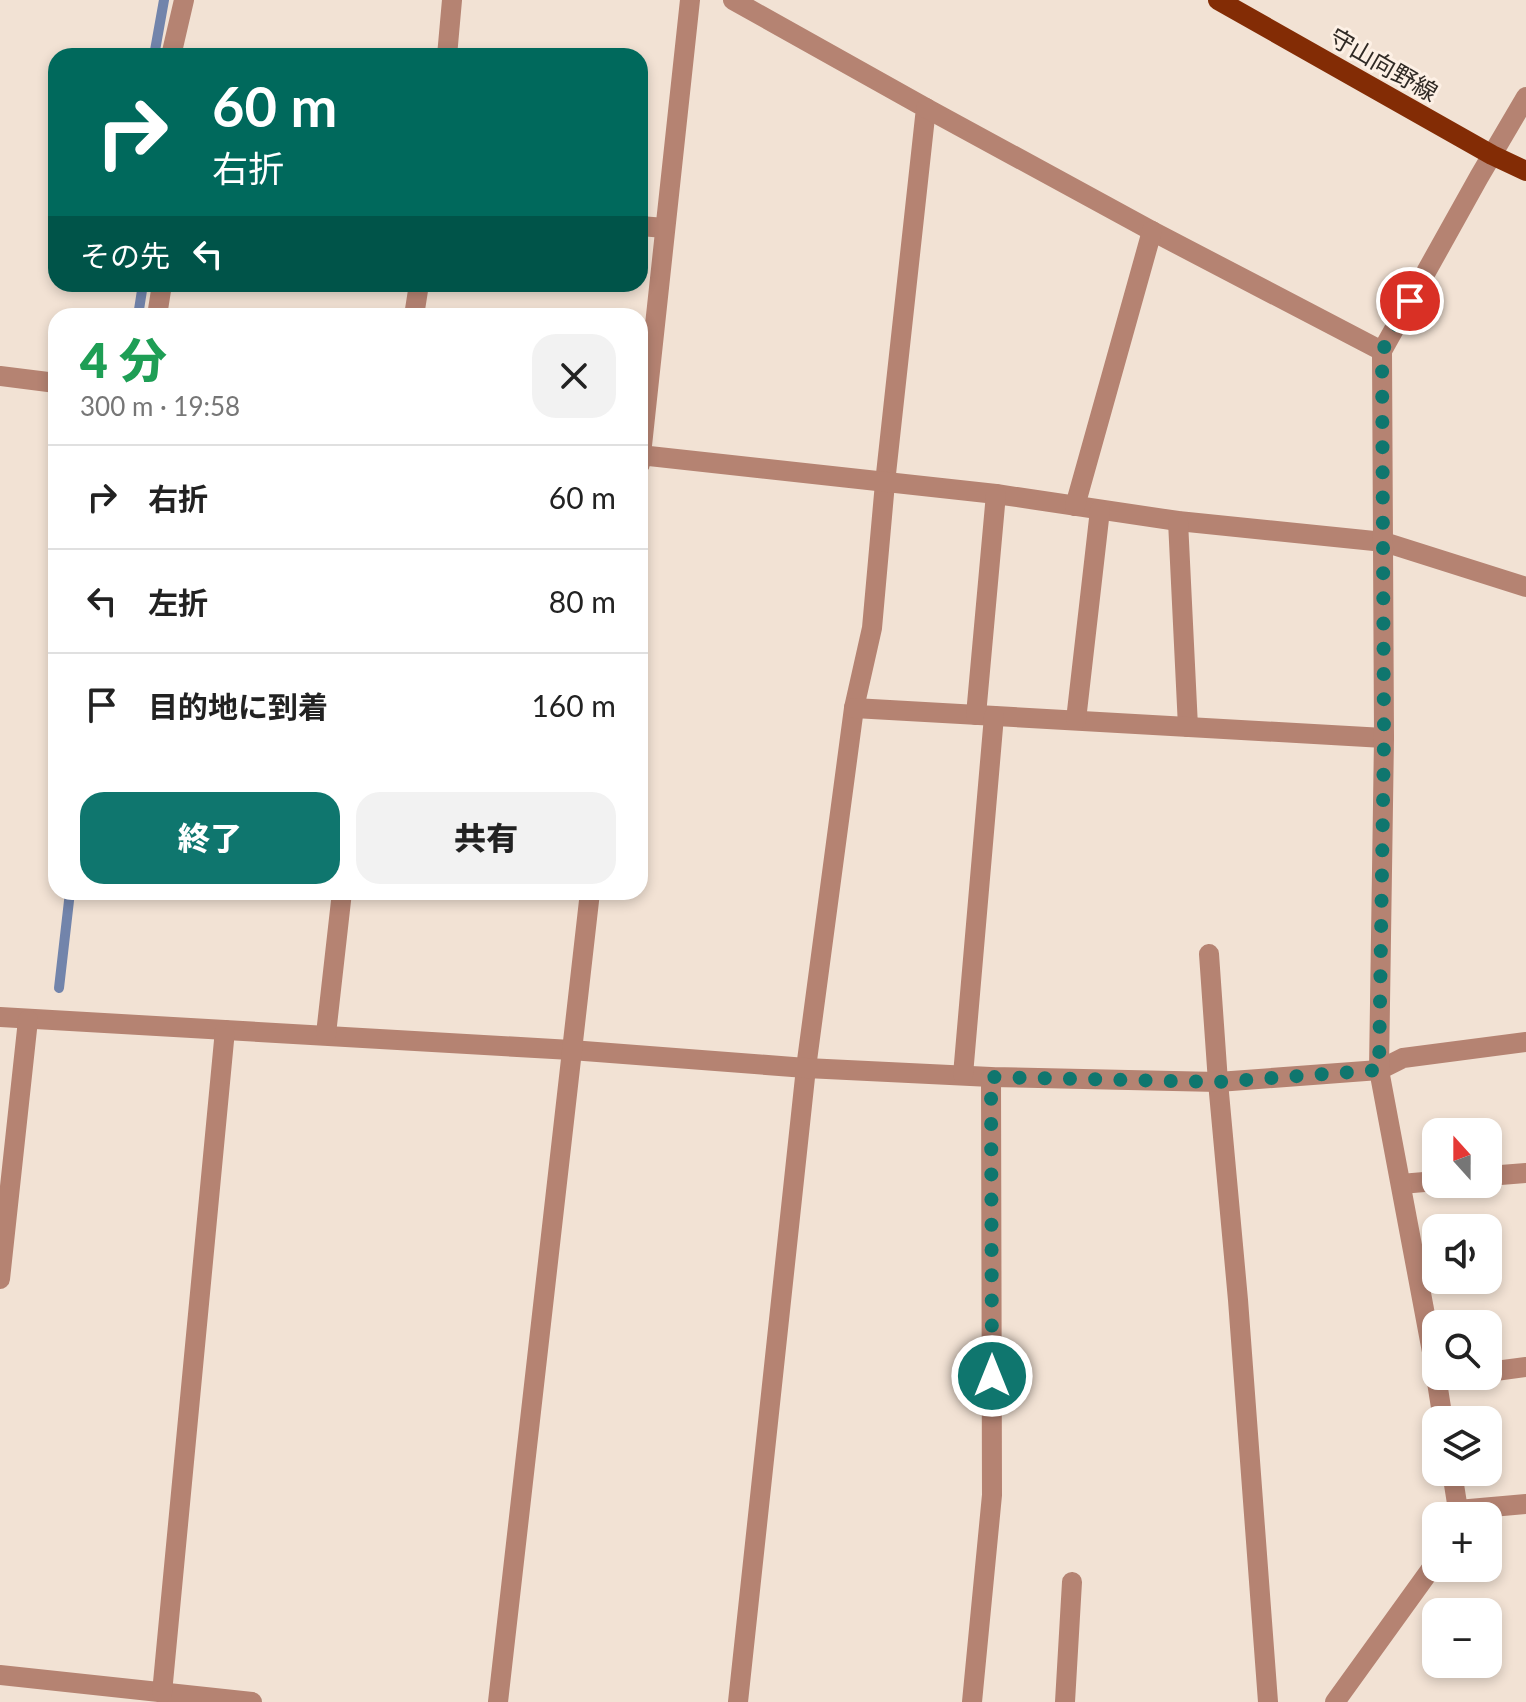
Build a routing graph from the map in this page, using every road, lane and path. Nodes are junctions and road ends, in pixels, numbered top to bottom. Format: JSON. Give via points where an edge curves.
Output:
{"nodes":[{"id":1,"x":184,"y":0,"type":"edge"},
{"id":2,"x":452,"y":0,"type":"edge"},
{"id":3,"x":690,"y":0,"type":"edge"},
{"id":4,"x":733,"y":0,"type":"edge"},
{"id":5,"x":1218,"y":0,"type":"edge"},
{"id":6,"x":173,"y":48,"type":"edge"},
{"id":7,"x":448,"y":48,"type":"edge"},
{"id":8,"x":1526,"y":97,"type":"edge"},
{"id":9,"x":926,"y":108,"type":"junction"},
{"id":10,"x":1492,"y":155,"type":"junction"},
{"id":11,"x":1526,"y":171,"type":"edge"},
{"id":12,"x":648,"y":227,"type":"edge"},
{"id":13,"x":665,"y":228,"type":"junction"},
{"id":14,"x":1152,"y":231,"type":"junction"},
{"id":15,"x":1382,"y":351,"type":"junction"},
{"id":16,"x":0,"y":376,"type":"edge"},
{"id":17,"x":48,"y":382,"type":"edge"},
{"id":18,"x":648,"y":382,"type":"edge"},
{"id":19,"x":648,"y":456,"type":"edge"},
{"id":20,"x":885,"y":483,"type":"junction"},
{"id":21,"x":996,"y":494,"type":"junction"},
{"id":22,"x":1075,"y":506,"type":"junction"},
{"id":23,"x":1100,"y":510,"type":"junction"},
{"id":24,"x":1178,"y":521,"type":"junction"},
{"id":25,"x":1384,"y":542,"type":"junction"},
{"id":26,"x":1526,"y":587,"type":"edge"},
{"id":27,"x":854,"y":708,"type":"junction"},
{"id":28,"x":985,"y":716,"type":"junction"},
{"id":29,"x":1076,"y":720,"type":"junction"},
{"id":30,"x":1188,"y":727,"type":"junction"},
{"id":31,"x":1384,"y":738,"type":"junction"},
{"id":32,"x":341,"y":900,"type":"edge"},
{"id":33,"x":589,"y":900,"type":"edge"},
{"id":34,"x":1209,"y":954,"type":"dead end"},
{"id":35,"x":0,"y":1017,"type":"edge"},
{"id":36,"x":28,"y":1020,"type":"junction"},
{"id":37,"x":225,"y":1030,"type":"junction"},
{"id":38,"x":326,"y":1034,"type":"junction"},
{"id":39,"x":1526,"y":1042,"type":"edge"},
{"id":40,"x":571,"y":1050,"type":"junction"},
{"id":41,"x":806,"y":1068,"type":"junction"},
{"id":42,"x":1379,"y":1070,"type":"junction"},
{"id":43,"x":963,"y":1075,"type":"junction"},
{"id":44,"x":991,"y":1077,"type":"junction"},
{"id":45,"x":1218,"y":1082,"type":"junction"},
{"id":46,"x":1526,"y":1173,"type":"edge"},
{"id":47,"x":1502,"y":1175,"type":"edge"},
{"id":48,"x":1422,"y":1182,"type":"edge"},
{"id":49,"x":1401,"y":1184,"type":"junction"},
{"id":50,"x":0,"y":1279,"type":"edge"},
{"id":51,"x":1427,"y":1310,"type":"edge"},
{"id":52,"x":1526,"y":1367,"type":"edge"},
{"id":53,"x":1502,"y":1370,"type":"edge"},
{"id":54,"x":1526,"y":1504,"type":"edge"},
{"id":55,"x":1502,"y":1507,"type":"edge"},
{"id":56,"x":1422,"y":1581,"type":"edge"},
{"id":57,"x":1072,"y":1582,"type":"dead end"},
{"id":58,"x":0,"y":1675,"type":"edge"},
{"id":59,"x":162,"y":1693,"type":"junction"},
{"id":60,"x":252,"y":1702,"type":"edge"},
{"id":61,"x":498,"y":1702,"type":"edge"},
{"id":62,"x":738,"y":1702,"type":"edge"},
{"id":63,"x":972,"y":1702,"type":"edge"},
{"id":64,"x":1065,"y":1702,"type":"edge"},
{"id":65,"x":1268,"y":1702,"type":"edge"},
{"id":66,"x":1335,"y":1702,"type":"edge"}],
"edges":[{"from":1,"to":6,"type":"street"},
{"from":2,"to":7,"type":"street"},
{"from":3,"to":13,"type":"street"},
{"from":4,"to":9,"type":"street"},
{"from":5,"to":10,"type":"main road","name":"守山向野線"},
{"from":8,"to":10,"type":"street"},
{"from":9,"to":14,"type":"street"},
{"from":9,"to":20,"type":"street"},
{"from":10,"to":11,"type":"main road","name":"守山向野線"},
{"from":10,"to":15,"type":"street"},
{"from":12,"to":13,"type":"street"},
{"from":13,"to":18,"type":"street"},
{"from":14,"to":15,"type":"street"},
{"from":14,"to":22,"type":"street"},
{"from":15,"to":25,"type":"street"},
{"from":16,"to":17,"type":"street"},
{"from":19,"to":20,"type":"street"},
{"from":20,"to":21,"type":"street"},
{"from":20,"to":27,"type":"street","via":[[872,628]]},
{"from":21,"to":22,"type":"street"},
{"from":21,"to":28,"type":"street"},
{"from":22,"to":23,"type":"street"},
{"from":23,"to":24,"type":"street"},
{"from":23,"to":29,"type":"street"},
{"from":24,"to":25,"type":"street"},
{"from":24,"to":30,"type":"street"},
{"from":25,"to":26,"type":"street"},
{"from":25,"to":31,"type":"street"},
{"from":27,"to":28,"type":"street"},
{"from":27,"to":41,"type":"street"},
{"from":28,"to":29,"type":"street"},
{"from":28,"to":43,"type":"street"},
{"from":29,"to":30,"type":"street"},
{"from":30,"to":31,"type":"street"},
{"from":31,"to":42,"type":"street"},
{"from":32,"to":38,"type":"street"},
{"from":33,"to":40,"type":"street"},
{"from":34,"to":45,"type":"street"},
{"from":35,"to":36,"type":"street"},
{"from":36,"to":37,"type":"street"},
{"from":36,"to":50,"type":"street"},
{"from":37,"to":38,"type":"street"},
{"from":37,"to":59,"type":"street"},
{"from":38,"to":40,"type":"street"},
{"from":39,"to":42,"type":"street","via":[[1403,1058]]},
{"from":40,"to":41,"type":"street"},
{"from":40,"to":61,"type":"street"},
{"from":41,"to":43,"type":"street"},
{"from":41,"to":62,"type":"street"},
{"from":42,"to":45,"type":"street"},
{"from":42,"to":49,"type":"street"},
{"from":43,"to":44,"type":"street"},
{"from":44,"to":45,"type":"street"},
{"from":44,"to":63,"type":"street","via":[[992,1495]]},
{"from":45,"to":65,"type":"street"},
{"from":46,"to":47,"type":"street"},
{"from":48,"to":49,"type":"street"},
{"from":49,"to":51,"type":"street"},
{"from":52,"to":53,"type":"street"},
{"from":54,"to":55,"type":"street"},
{"from":56,"to":66,"type":"street"},
{"from":57,"to":64,"type":"street"},
{"from":58,"to":59,"type":"street"},
{"from":59,"to":60,"type":"street"}]}
